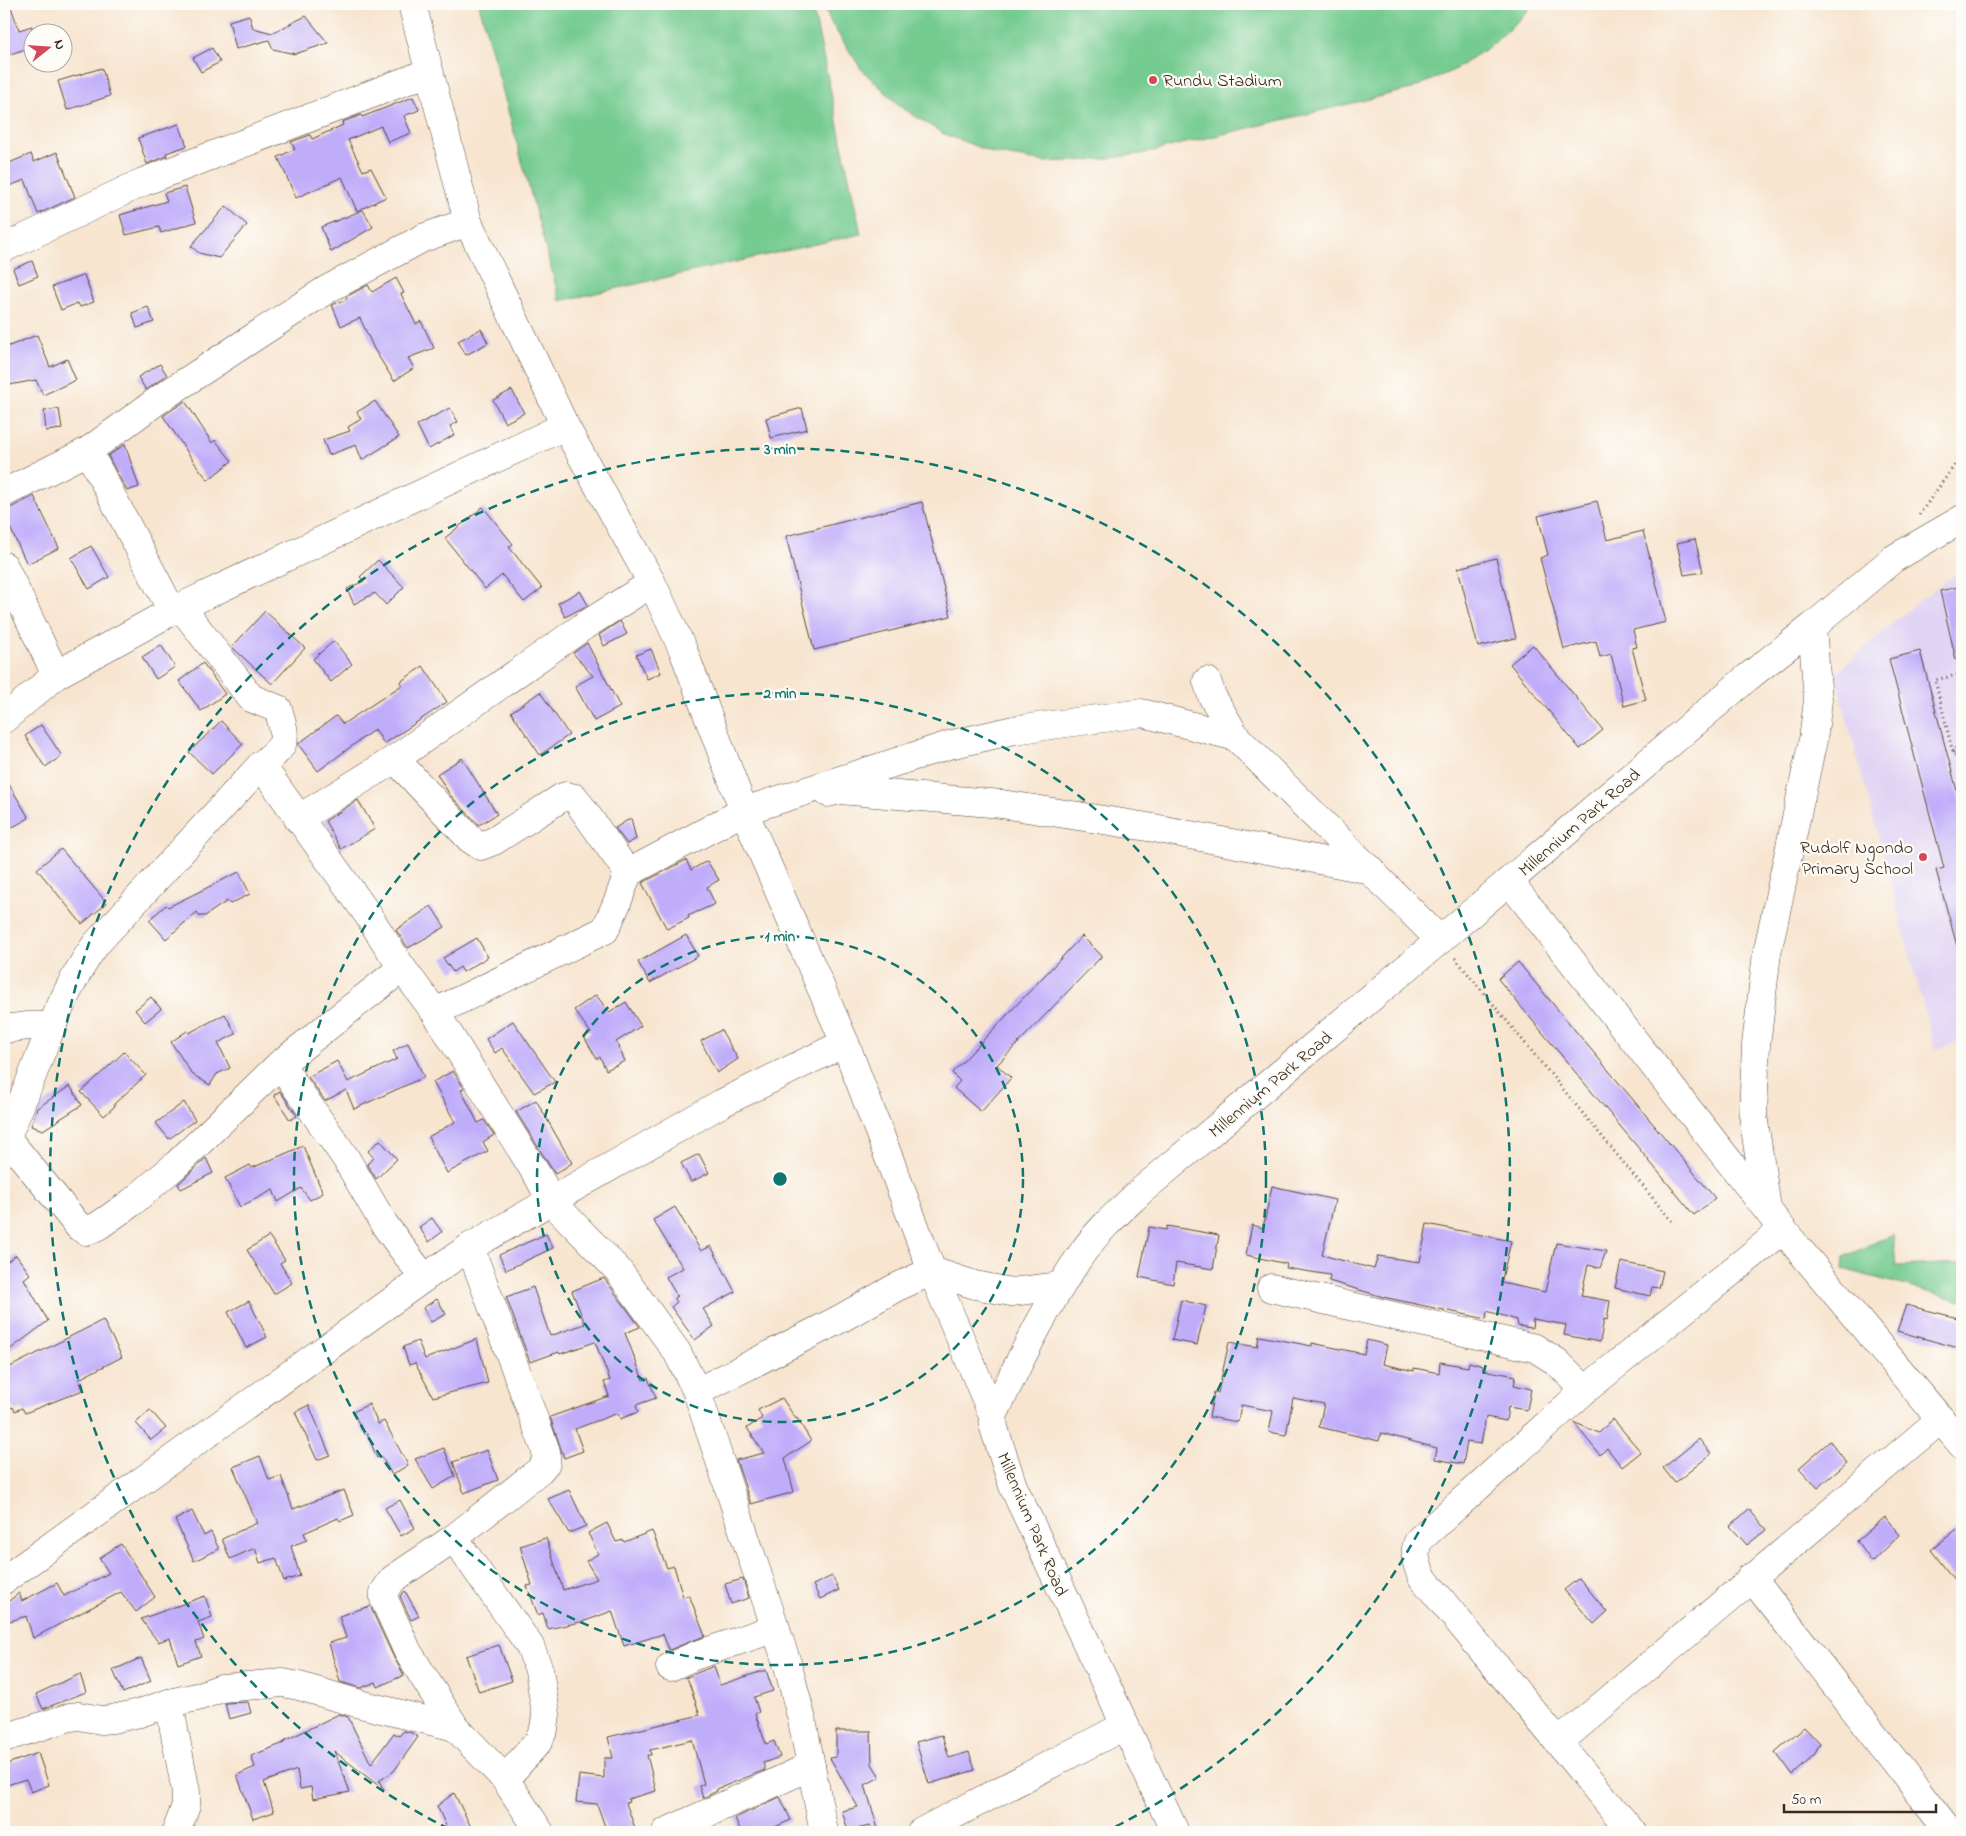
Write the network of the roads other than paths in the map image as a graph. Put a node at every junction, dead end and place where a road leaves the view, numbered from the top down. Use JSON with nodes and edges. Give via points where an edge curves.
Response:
{"nodes":[{"id":1,"x":412,"y":4,"type":"edge"},
{"id":2,"x":429,"y":72,"type":"junction"},
{"id":3,"x":468,"y":222,"type":"junction"},
{"id":4,"x":4,"y":248,"type":"edge"},
{"id":5,"x":565,"y":426,"type":"junction"},
{"id":6,"x":88,"y":451,"type":"junction"},
{"id":7,"x":4,"y":492,"type":"edge"},
{"id":8,"x":1962,"y":519,"type":"edge"},
{"id":9,"x":4,"y":566,"type":"edge"},
{"id":10,"x":652,"y":583,"type":"junction"},
{"id":11,"x":176,"y":609,"type":"junction"},
{"id":12,"x":1812,"y":627,"type":"junction"},
{"id":13,"x":56,"y":675,"type":"junction"},
{"id":14,"x":1207,"y":681,"type":"dead end"},
{"id":15,"x":4,"y":719,"type":"edge"},
{"id":16,"x":1236,"y":737,"type":"junction"},
{"id":17,"x":395,"y":760,"type":"junction"},
{"id":18,"x":261,"y":765,"type":"junction"},
{"id":19,"x":744,"y":812,"type":"junction"},
{"id":20,"x":298,"y":819,"type":"junction"},
{"id":21,"x":1371,"y":870,"type":"junction"},
{"id":22,"x":628,"y":872,"type":"junction"},
{"id":23,"x":1509,"y":881,"type":"junction"},
{"id":24,"x":1440,"y":940,"type":"junction"},
{"id":25,"x":402,"y":968,"type":"junction"},
{"id":26,"x":435,"y":1012,"type":"junction"},
{"id":27,"x":53,"y":1026,"type":"junction"},
{"id":28,"x":4,"y":1029,"type":"edge"},
{"id":29,"x":845,"y":1043,"type":"junction"},
{"id":30,"x":280,"y":1064,"type":"junction"},
{"id":31,"x":5,"y":1139,"type":"edge"},
{"id":32,"x":552,"y":1202,"type":"junction"},
{"id":33,"x":1775,"y":1220,"type":"junction"},
{"id":34,"x":470,"y":1247,"type":"junction"},
{"id":35,"x":932,"y":1271,"type":"junction"},
{"id":36,"x":424,"y":1278,"type":"junction"},
{"id":37,"x":1061,"y":1286,"type":"junction"},
{"id":38,"x":1271,"y":1288,"type":"dead end"},
{"id":39,"x":1585,"y":1390,"type":"junction"},
{"id":40,"x":697,"y":1392,"type":"junction"},
{"id":41,"x":992,"y":1416,"type":"junction"},
{"id":42,"x":1941,"y":1419,"type":"junction"},
{"id":43,"x":1962,"y":1445,"type":"edge"},
{"id":44,"x":454,"y":1538,"type":"junction"},
{"id":45,"x":1752,"y":1577,"type":"junction"},
{"id":46,"x":4,"y":1580,"type":"edge"},
{"id":47,"x":776,"y":1628,"type":"junction"},
{"id":48,"x":670,"y":1667,"type":"dead end"},
{"id":49,"x":168,"y":1703,"type":"junction"},
{"id":50,"x":1124,"y":1726,"type":"junction"},
{"id":51,"x":455,"y":1727,"type":"junction"},
{"id":52,"x":4,"y":1738,"type":"edge"},
{"id":53,"x":1559,"y":1742,"type":"junction"},
{"id":54,"x":811,"y":1766,"type":"junction"},
{"id":55,"x":505,"y":1779,"type":"junction"},
{"id":56,"x":176,"y":1832,"type":"edge"},
{"id":57,"x":540,"y":1832,"type":"edge"},
{"id":58,"x":666,"y":1832,"type":"edge"},
{"id":59,"x":824,"y":1832,"type":"edge"},
{"id":60,"x":921,"y":1832,"type":"edge"},
{"id":61,"x":1175,"y":1832,"type":"edge"},
{"id":62,"x":1632,"y":1832,"type":"edge"},
{"id":63,"x":1950,"y":1832,"type":"edge"}],
"edges":[{"from":1,"to":2,"type":"street"},
{"from":2,"to":3,"type":"street"},
{"from":2,"to":4,"type":"street","via":[[143,182]]},
{"from":3,"to":5,"type":"street"},
{"from":3,"to":6,"type":"street","via":[[423,238],[326,290],[160,398]]},
{"from":5,"to":10,"type":"street"},
{"from":5,"to":11,"type":"street"},
{"from":6,"to":7,"type":"street"},
{"from":6,"to":11,"type":"street"},
{"from":8,"to":12,"type":"street","name":"Millennium Park Road","via":[[1893,559]]},
{"from":9,"to":13,"type":"street"},
{"from":10,"to":17,"type":"street","via":[[584,626]]},
{"from":10,"to":19,"type":"street","via":[[683,650]]},
{"from":11,"to":13,"type":"street"},
{"from":11,"to":18,"type":"street","via":[[251,698],[278,709],[284,736],[282,748]]},
{"from":12,"to":23,"type":"street","name":"Millennium Park Road","via":[[1748,677]]},
{"from":12,"to":33,"type":"street","via":[[1818,700],[1813,740],[1768,953],[1756,1045],[1753,1115]]},
{"from":13,"to":15,"type":"street"},
{"from":14,"to":16,"type":"street"},
{"from":16,"to":19,"type":"street","via":[[1142,713],[1014,730],[949,745]]},
{"from":16,"to":21,"type":"street"},
{"from":17,"to":20,"type":"street"},
{"from":17,"to":22,"type":"street","via":[[470,839],[481,846],[560,798],[575,798]]},
{"from":18,"to":20,"type":"street"},
{"from":18,"to":27,"type":"street","via":[[96,944],[79,968]]},
{"from":19,"to":21,"type":"street","via":[[840,790],[1002,804],[1154,828]]},
{"from":19,"to":22,"type":"street"},
{"from":19,"to":29,"type":"street"},
{"from":20,"to":25,"type":"street","via":[[366,912]]},
{"from":21,"to":24,"type":"street"},
{"from":22,"to":26,"type":"street","via":[[605,930]]},
{"from":23,"to":24,"type":"street","name":"Millennium Park Road"},
{"from":23,"to":33,"type":"street"},
{"from":24,"to":37,"type":"street","name":"Millennium Park Road","via":[[1134,1197],[1089,1244]]},
{"from":25,"to":26,"type":"street"},
{"from":25,"to":30,"type":"street"},
{"from":26,"to":32,"type":"street"},
{"from":27,"to":28,"type":"street"},
{"from":27,"to":31,"type":"street"},
{"from":29,"to":32,"type":"street","via":[[722,1103]]},
{"from":29,"to":35,"type":"street"},
{"from":30,"to":31,"type":"street","via":[[177,1164],[131,1203],[98,1226],[86,1230],[79,1227]]},
{"from":30,"to":36,"type":"street","via":[[384,1224]]},
{"from":32,"to":34,"type":"street"},
{"from":32,"to":40,"type":"street","via":[[618,1270],[677,1352]]},
{"from":33,"to":39,"type":"street"},
{"from":33,"to":42,"type":"street"},
{"from":34,"to":36,"type":"street"},
{"from":34,"to":44,"type":"street","via":[[547,1457],[540,1470]]},
{"from":35,"to":37,"type":"street","via":[[1011,1292]]},
{"from":35,"to":40,"type":"street"},
{"from":35,"to":41,"type":"street"},
{"from":36,"to":46,"type":"street"},
{"from":37,"to":41,"type":"street","name":"Millennium Park Road"},
{"from":38,"to":39,"type":"street","via":[[1535,1348],[1557,1362]]},
{"from":39,"to":53,"type":"street","via":[[1418,1540],[1416,1546],[1417,1566],[1422,1577]]},
{"from":40,"to":47,"type":"street"},
{"from":41,"to":50,"type":"street","name":"Millennium Park Road","via":[[1013,1486]]},
{"from":42,"to":43,"type":"street"},
{"from":42,"to":45,"type":"street"},
{"from":44,"to":51,"type":"street","via":[[393,1579],[384,1592],[384,1600],[408,1652]]},
{"from":44,"to":55,"type":"street","via":[[530,1646],[539,1670],[546,1714],[544,1729],[538,1742]]},
{"from":45,"to":53,"type":"street"},
{"from":45,"to":63,"type":"street"},
{"from":47,"to":48,"type":"street"},
{"from":47,"to":54,"type":"street","via":[[802,1720]]},
{"from":49,"to":51,"type":"street","via":[[222,1688],[283,1683]]},
{"from":49,"to":52,"type":"street","via":[[112,1719],[79,1716],[59,1719]]},
{"from":49,"to":56,"type":"street","via":[[186,1792],[186,1805]]},
{"from":50,"to":60,"type":"street"},
{"from":50,"to":61,"type":"street","name":"Millennium Park Road"},
{"from":51,"to":55,"type":"street"},
{"from":53,"to":62,"type":"street"},
{"from":54,"to":58,"type":"street"},
{"from":54,"to":59,"type":"street"},
{"from":55,"to":57,"type":"street"}]}
